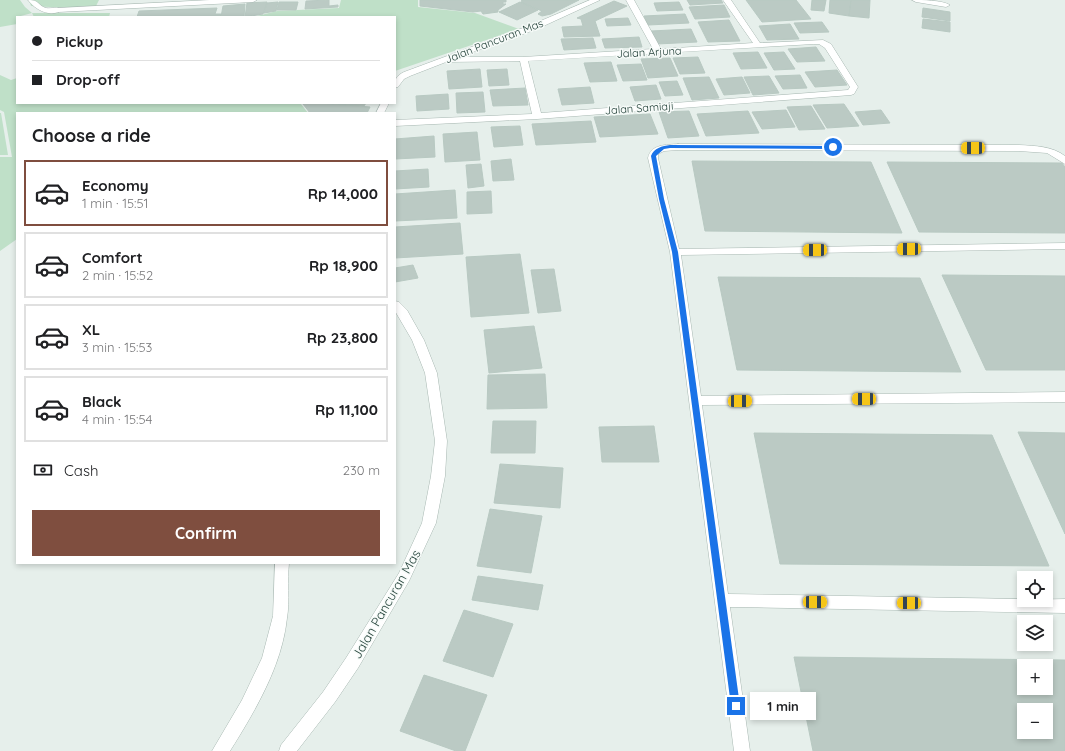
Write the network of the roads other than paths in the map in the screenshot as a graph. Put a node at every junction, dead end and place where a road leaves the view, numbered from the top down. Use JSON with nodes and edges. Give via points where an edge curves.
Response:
{"nodes":[{"id":1,"x":32,"y":0,"type":"edge"},
{"id":2,"x":253,"y":0,"type":"edge"},
{"id":3,"x":596,"y":0,"type":"edge"},
{"id":4,"x":630,"y":0,"type":"edge"},
{"id":5,"x":727,"y":0,"type":"edge"},
{"id":6,"x":916,"y":0,"type":"edge"},
{"id":7,"x":946,"y":4,"type":"dead end"},
{"id":8,"x":758,"y":45,"type":"junction"},
{"id":9,"x":658,"y":51,"type":"junction"},
{"id":10,"x":523,"y":59,"type":"junction"},
{"id":11,"x":447,"y":60,"type":"junction"},
{"id":12,"x":840,"y":66,"type":"joint"},
{"id":13,"x":396,"y":84,"type":"edge"},
{"id":14,"x":537,"y":116,"type":"junction"},
{"id":15,"x":396,"y":124,"type":"edge"},
{"id":16,"x":1065,"y":161,"type":"edge"},
{"id":17,"x":1065,"y":246,"type":"edge"},
{"id":18,"x":675,"y":252,"type":"junction"},
{"id":19,"x":396,"y":306,"type":"edge"},
{"id":20,"x":1065,"y":397,"type":"edge"},
{"id":21,"x":694,"y":402,"type":"junction"},
{"id":22,"x":282,"y":564,"type":"edge"},
{"id":23,"x":721,"y":600,"type":"junction"},
{"id":24,"x":1065,"y":606,"type":"edge"},
{"id":25,"x":220,"y":751,"type":"edge"},
{"id":26,"x":287,"y":751,"type":"edge"},
{"id":27,"x":742,"y":751,"type":"edge"}],
"edges":[{"from":1,"to":2,"type":"street","via":[[40,8],[58,10]]},
{"from":3,"to":11,"type":"street","name":"Jalan Pancuran Mas"},
{"from":4,"to":9,"type":"street"},
{"from":5,"to":8,"type":"street"},
{"from":6,"to":7,"type":"street"},
{"from":8,"to":9,"type":"street","name":"Jalan Arjuna"},
{"from":8,"to":12,"type":"street","name":"Jalan Arjuna","via":[[820,42],[828,46]]},
{"from":9,"to":10,"type":"street","name":"Jalan Arjuna"},
{"from":10,"to":11,"type":"street","name":"Jalan Arjuna"},
{"from":10,"to":14,"type":"street"},
{"from":11,"to":13,"type":"street","name":"Jalan Pancuran Mas","via":[[401,77]]},
{"from":12,"to":14,"type":"street","name":"Jalan Samiaji","via":[[853,86],[851,92]]},
{"from":14,"to":15,"type":"street","name":"Jalan Samiaji"},
{"from":16,"to":18,"type":"street","via":[[1061,156],[1047,150],[1020,148],[662,148],[654,153],[653,158]]},
{"from":17,"to":18,"type":"street"},
{"from":18,"to":21,"type":"street"},
{"from":19,"to":26,"type":"street","name":"Jalan Pancuran Mas","via":[[418,340],[432,373],[441,441],[438,476],[429,523],[404,578],[352,664]]},
{"from":20,"to":21,"type":"street"},
{"from":21,"to":23,"type":"street"},
{"from":22,"to":25,"type":"street","via":[[279,577],[280,623],[267,669]]},
{"from":23,"to":24,"type":"street"},
{"from":23,"to":27,"type":"street"}]}
